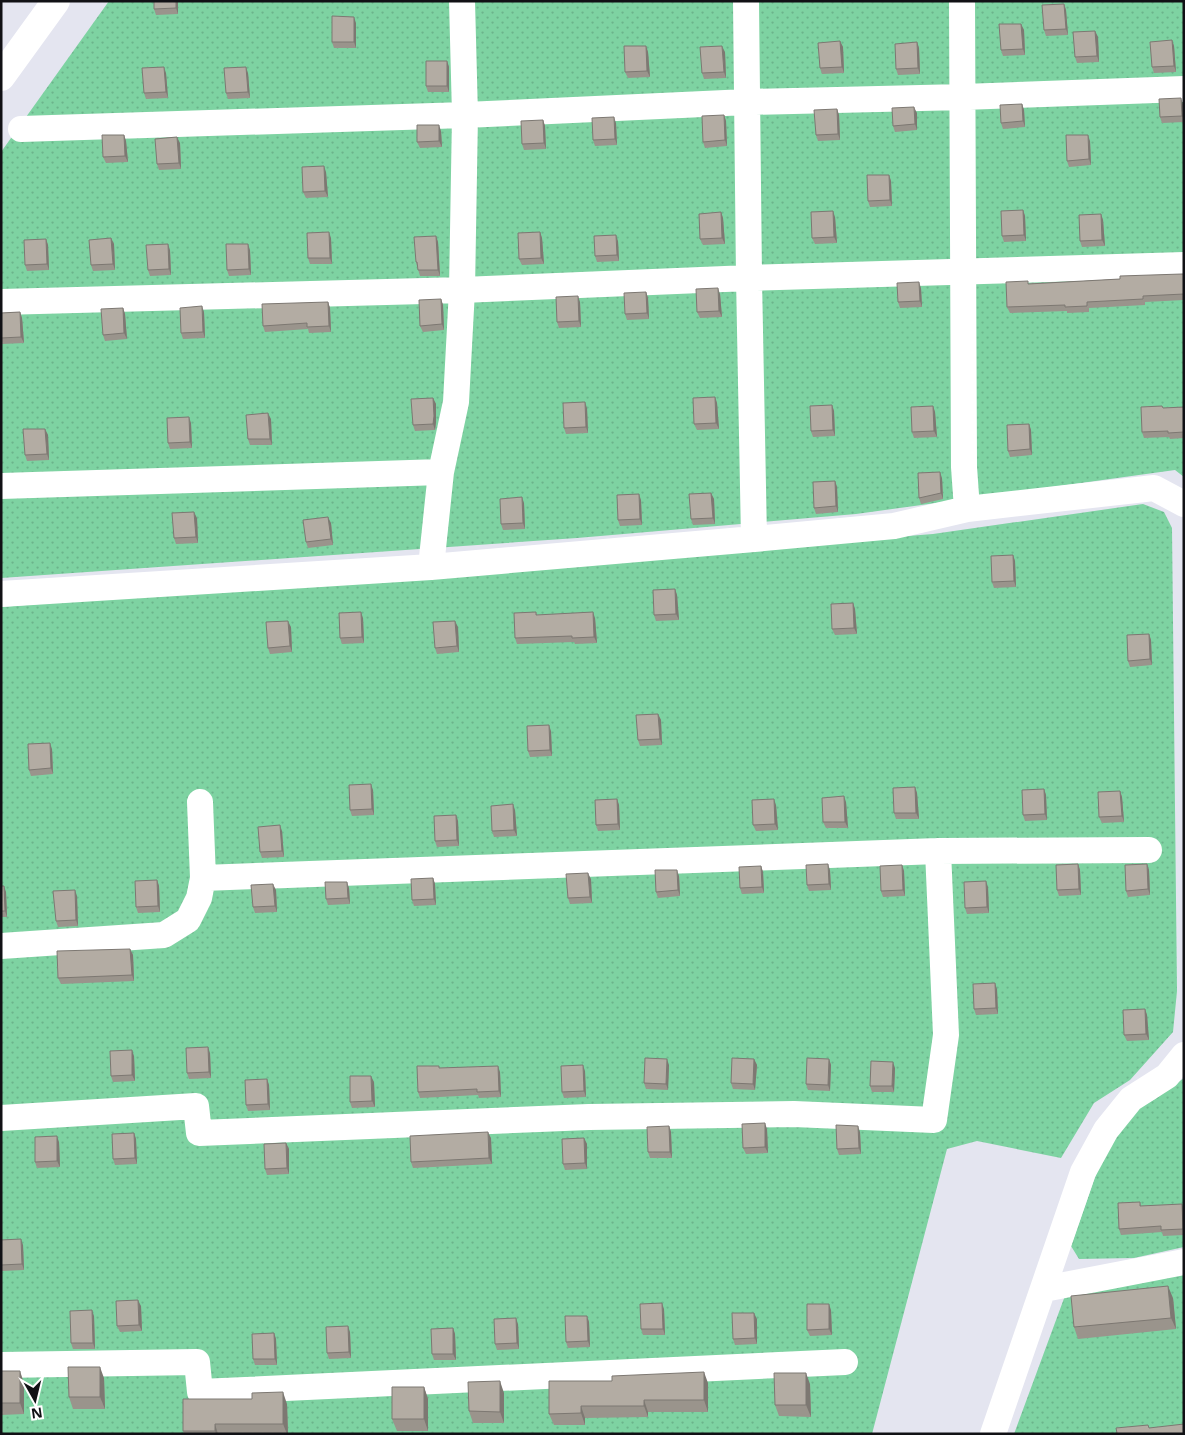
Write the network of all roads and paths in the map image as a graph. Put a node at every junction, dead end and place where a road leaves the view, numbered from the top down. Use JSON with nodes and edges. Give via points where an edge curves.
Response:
{"nodes":[{"id":1,"x":56,"y":1,"type":"edge"},
{"id":2,"x":462,"y":1,"type":"edge"},
{"id":3,"x":746,"y":1,"type":"edge"},
{"id":4,"x":962,"y":1,"type":"edge"},
{"id":5,"x":1,"y":77,"type":"edge"},
{"id":6,"x":1184,"y":89,"type":"edge"},
{"id":7,"x":963,"y":97,"type":"junction"},
{"id":8,"x":747,"y":102,"type":"junction"},
{"id":9,"x":465,"y":115,"type":"junction"},
{"id":10,"x":21,"y":128,"type":"dead end"},
{"id":11,"x":1184,"y":265,"type":"edge"},
{"id":12,"x":964,"y":272,"type":"junction"},
{"id":13,"x":748,"y":278,"type":"junction"},
{"id":14,"x":462,"y":290,"type":"junction"},
{"id":15,"x":1,"y":302,"type":"edge"},
{"id":16,"x":441,"y":472,"type":"junction"},
{"id":17,"x":1,"y":486,"type":"edge"},
{"id":18,"x":1184,"y":504,"type":"edge"},
{"id":19,"x":967,"y":509,"type":"junction"},
{"id":20,"x":754,"y":539,"type":"junction"},
{"id":21,"x":431,"y":567,"type":"junction"},
{"id":22,"x":1,"y":594,"type":"edge"},
{"id":23,"x":200,"y":802,"type":"dead end"},
{"id":24,"x":1149,"y":850,"type":"dead end"},
{"id":25,"x":938,"y":851,"type":"junction"},
{"id":26,"x":203,"y":878,"type":"junction"},
{"id":27,"x":1,"y":946,"type":"edge"},
{"id":28,"x":1184,"y":1055,"type":"edge"},
{"id":29,"x":1,"y":1118,"type":"edge"},
{"id":30,"x":1184,"y":1262,"type":"edge"},
{"id":31,"x":1044,"y":1289,"type":"junction"},
{"id":32,"x":845,"y":1362,"type":"dead end"},
{"id":33,"x":1,"y":1365,"type":"edge"},
{"id":34,"x":993,"y":1434,"type":"edge"}],
"edges":[{"from":1,"to":5,"type":"highway"},
{"from":2,"to":9,"type":"street"},
{"from":3,"to":8,"type":"street"},
{"from":4,"to":7,"type":"street"},
{"from":6,"to":7,"type":"street"},
{"from":7,"to":8,"type":"street"},
{"from":7,"to":12,"type":"street"},
{"from":8,"to":9,"type":"street"},
{"from":8,"to":13,"type":"street"},
{"from":9,"to":10,"type":"street"},
{"from":9,"to":14,"type":"street"},
{"from":11,"to":12,"type":"street"},
{"from":12,"to":13,"type":"street"},
{"from":12,"to":19,"type":"street"},
{"from":13,"to":14,"type":"street"},
{"from":13,"to":20,"type":"street"},
{"from":14,"to":15,"type":"street"},
{"from":14,"to":16,"type":"street","via":[[456,402]]},
{"from":16,"to":17,"type":"street"},
{"from":16,"to":21,"type":"street"},
{"from":18,"to":19,"type":"street","via":[[1154,488]]},
{"from":19,"to":20,"type":"street","via":[[894,526]]},
{"from":20,"to":21,"type":"street"},
{"from":21,"to":22,"type":"street"},
{"from":23,"to":26,"type":"street"},
{"from":24,"to":25,"type":"street"},
{"from":25,"to":26,"type":"street"},
{"from":25,"to":29,"type":"street","via":[[946,1034],[934,1120],[794,1114],[589,1117],[199,1133],[196,1106]]},
{"from":26,"to":27,"type":"street","via":[[199,898],[188,920],[164,935]]},
{"from":28,"to":31,"type":"street","via":[[1167,1076],[1131,1099],[1106,1130],[1083,1172]]},
{"from":30,"to":31,"type":"street"},
{"from":31,"to":34,"type":"street"},
{"from":32,"to":33,"type":"street","via":[[200,1392],[198,1362]]}]}
